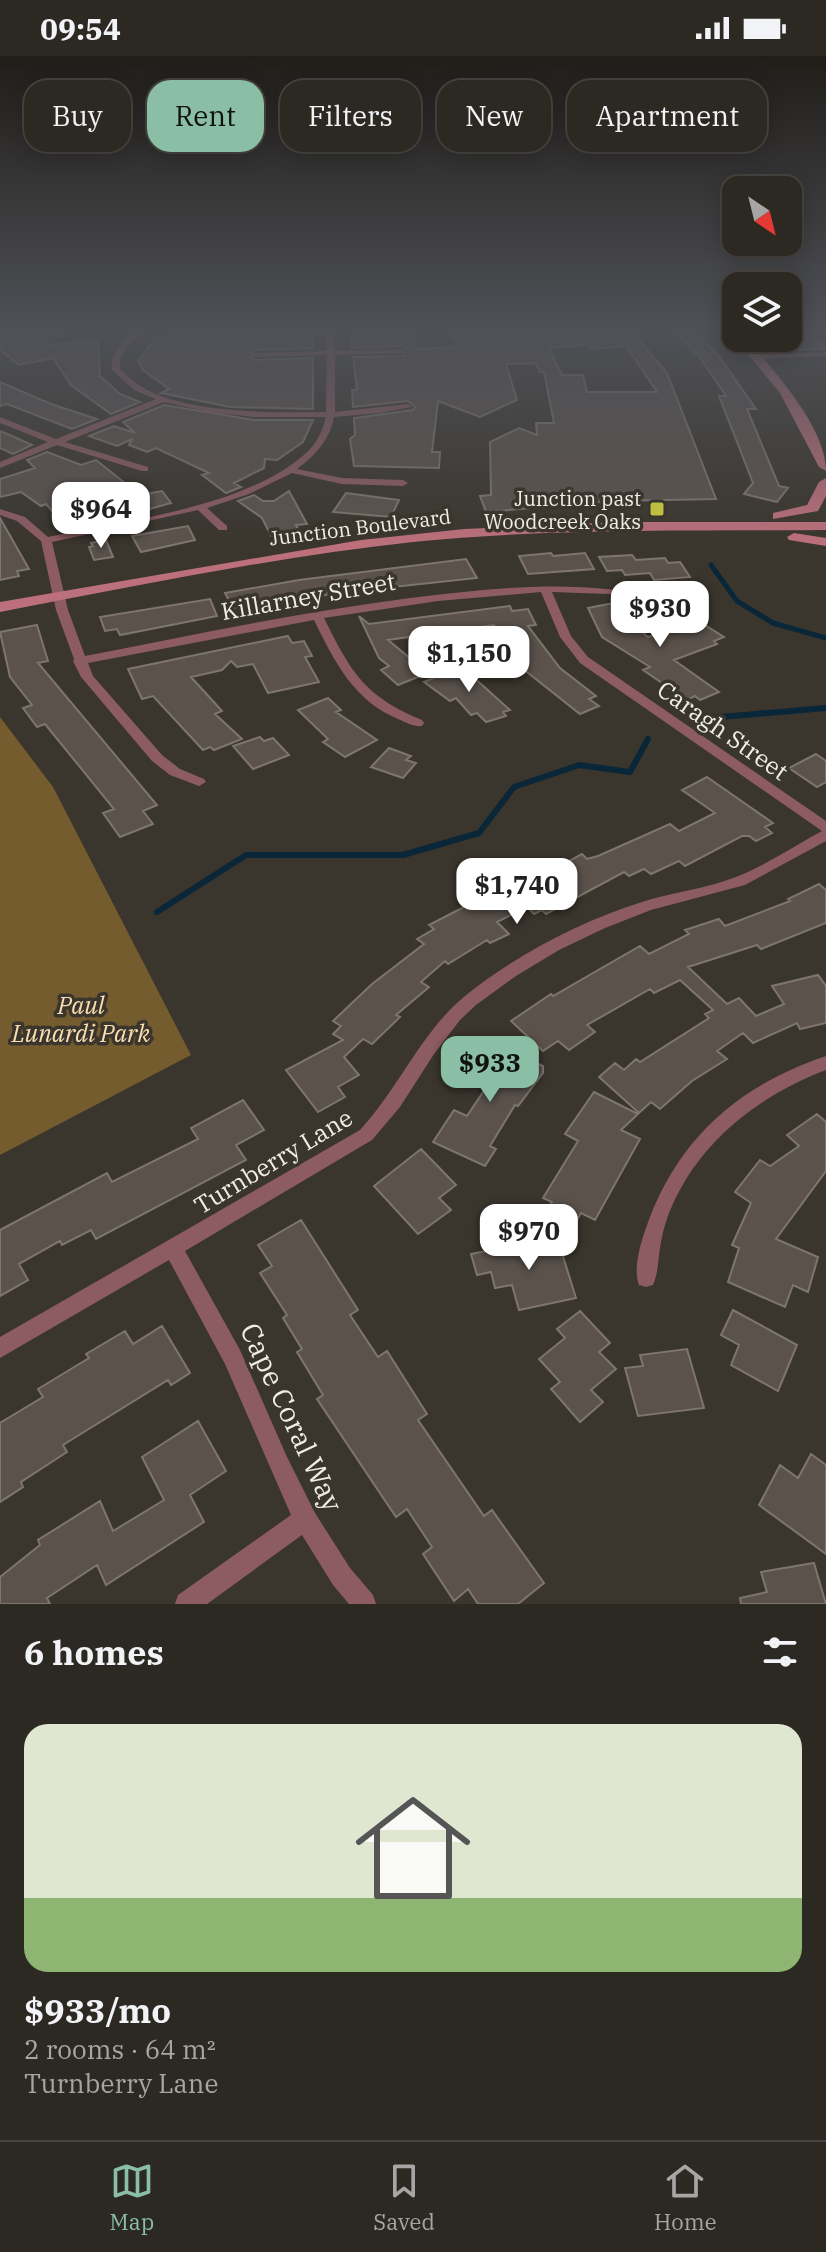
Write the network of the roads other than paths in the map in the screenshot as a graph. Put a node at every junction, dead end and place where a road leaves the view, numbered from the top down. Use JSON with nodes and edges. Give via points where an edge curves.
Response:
{"nodes":[{"id":1,"x":164,"y":399,"type":"edge"},
{"id":2,"x":165,"y":399,"type":"edge"},
{"id":3,"x":330,"y":399,"type":"edge"},
{"id":4,"x":789,"y":399,"type":"edge"},
{"id":5,"x":408,"y":407,"type":"dead end"},
{"id":6,"x":330,"y":414,"type":"junction"},
{"id":7,"x":0,"y":420,"type":"edge"},
{"id":8,"x":58,"y":443,"type":"junction"},
{"id":9,"x":0,"y":465,"type":"edge"},
{"id":10,"x":826,"y":467,"type":"edge"},
{"id":11,"x":145,"y":469,"type":"dead end"},
{"id":12,"x":291,"y":470,"type":"junction"},
{"id":13,"x":826,"y":482,"type":"edge"},
{"id":14,"x":403,"y":483,"type":"dead end"},
{"id":15,"x":201,"y":507,"type":"junction"},
{"id":16,"x":0,"y":512,"type":"edge"},
{"id":17,"x":719,"y":526,"type":"junction"},
{"id":18,"x":826,"y":526,"type":"edge"},
{"id":19,"x":223,"y":528,"type":"dead end"},
{"id":20,"x":46,"y":540,"type":"junction"},
{"id":21,"x":826,"y":542,"type":"edge"},
{"id":22,"x":545,"y":589,"type":"junction"},
{"id":23,"x":59,"y":596,"type":"junction"},
{"id":24,"x":667,"y":602,"type":"dead end"},
{"id":25,"x":0,"y":607,"type":"edge"},
{"id":26,"x":317,"y":615,"type":"junction"},
{"id":27,"x":79,"y":661,"type":"junction"},
{"id":28,"x":418,"y":723,"type":"dead end"},
{"id":29,"x":199,"y":782,"type":"dead end"},
{"id":30,"x":826,"y":828,"type":"edge"},
{"id":31,"x":826,"y":835,"type":"edge"},
{"id":32,"x":826,"y":1063,"type":"edge"},
{"id":33,"x":173,"y":1249,"type":"junction"},
{"id":34,"x":646,"y":1278,"type":"dead end"},
{"id":35,"x":0,"y":1348,"type":"edge"},
{"id":36,"x":304,"y":1520,"type":"junction"},
{"id":37,"x":187,"y":1604,"type":"edge"},
{"id":38,"x":364,"y":1604,"type":"edge"}],
"edges":[{"from":1,"to":8,"type":"street"},
{"from":2,"to":6,"type":"street","via":[[230,412]]},
{"from":3,"to":6,"type":"street"},
{"from":4,"to":10,"type":"main road"},
{"from":5,"to":6,"type":"street"},
{"from":6,"to":12,"type":"street","via":[[324,437]]},
{"from":7,"to":8,"type":"street"},
{"from":8,"to":9,"type":"street"},
{"from":8,"to":11,"type":"street"},
{"from":12,"to":14,"type":"street","via":[[342,481]]},
{"from":12,"to":15,"type":"street"},
{"from":13,"to":17,"type":"main road","via":[[813,508]]},
{"from":15,"to":19,"type":"street"},
{"from":15,"to":20,"type":"street"},
{"from":16,"to":20,"type":"street","via":[[21,519]]},
{"from":17,"to":18,"type":"main road","name":"Junction Boulevard"},
{"from":17,"to":21,"type":"main road"},
{"from":17,"to":23,"type":"main road","name":"Junction Boulevard","via":[[586,527],[414,538]]},
{"from":20,"to":23,"type":"street"},
{"from":22,"to":24,"type":"street","name":"Killarney Street","via":[[605,588]]},
{"from":22,"to":26,"type":"street","name":"Killarney Street"},
{"from":22,"to":30,"type":"street","name":"Caragh Street","via":[[566,637],[584,660]]},
{"from":23,"to":25,"type":"main road","name":"Junction Boulevard"},
{"from":23,"to":27,"type":"street"},
{"from":26,"to":27,"type":"street","name":"Killarney Street"},
{"from":26,"to":28,"type":"street","via":[[355,686],[389,712]]},
{"from":27,"to":29,"type":"street","via":[[91,683],[157,758]]},
{"from":31,"to":33,"type":"street","name":"Turnberry Lane","via":[[740,881],[608,921],[490,986],[449,1020],[388,1115],[366,1135]]},
{"from":32,"to":34,"type":"street","via":[[752,1099],[702,1142],[683,1166],[653,1227]]},
{"from":33,"to":35,"type":"street","name":"Turnberry Lane"},
{"from":33,"to":36,"type":"street","name":"Cape Coral Way","via":[[223,1338]]},
{"from":36,"to":37,"type":"street"},
{"from":36,"to":38,"type":"street","name":"Cape Coral Way"}]}
